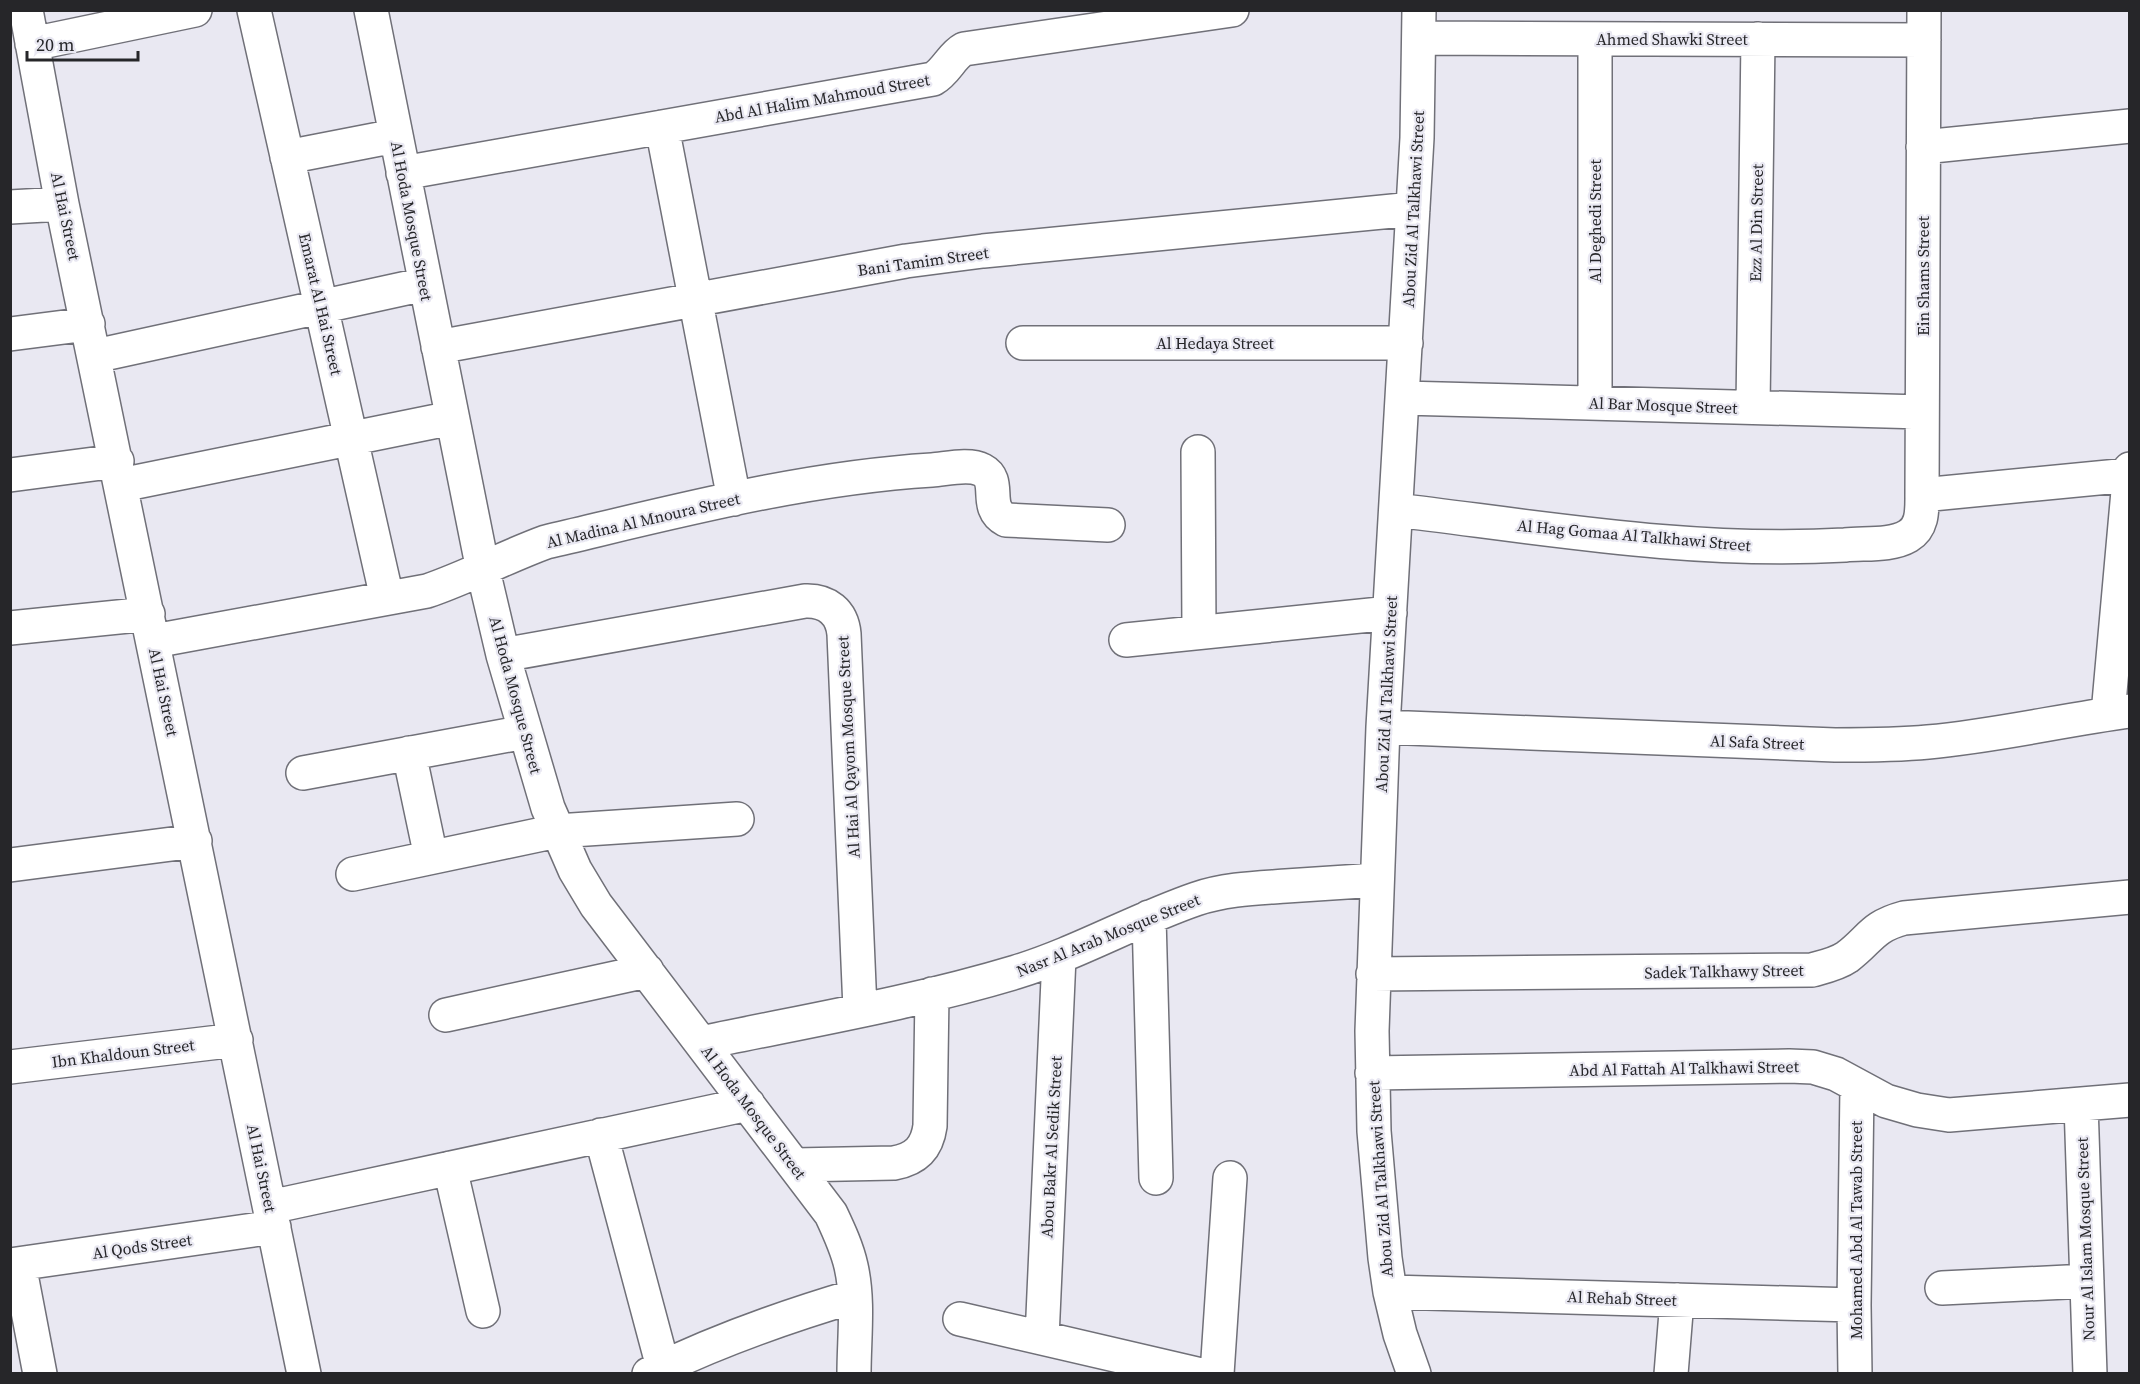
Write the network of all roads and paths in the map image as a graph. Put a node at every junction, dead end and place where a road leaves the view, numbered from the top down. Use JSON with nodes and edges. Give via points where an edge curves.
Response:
{"nodes":[{"id":1,"x":26,"y":10,"type":"edge"},
{"id":2,"x":195,"y":10,"type":"edge"},
{"id":3,"x":254,"y":10,"type":"edge"},
{"id":4,"x":371,"y":10,"type":"edge"},
{"id":5,"x":1232,"y":10,"type":"edge"},
{"id":6,"x":1419,"y":24,"type":"edge"},
{"id":7,"x":1924,"y":25,"type":"edge"},
{"id":8,"x":1595,"y":39,"type":"junction"},
{"id":9,"x":1758,"y":39,"type":"junction"},
{"id":10,"x":32,"y":44,"type":"junction"},
{"id":11,"x":2130,"y":126,"type":"edge"},
{"id":12,"x":662,"y":127,"type":"junction"},
{"id":13,"x":395,"y":136,"type":"junction"},
{"id":14,"x":1923,"y":147,"type":"junction"},
{"id":15,"x":287,"y":157,"type":"junction"},
{"id":16,"x":403,"y":173,"type":"junction"},
{"id":17,"x":62,"y":204,"type":"junction"},
{"id":18,"x":10,"y":207,"type":"edge"},
{"id":19,"x":1413,"y":209,"type":"junction"},
{"id":20,"x":425,"y":284,"type":"junction"},
{"id":21,"x":695,"y":298,"type":"junction"},
{"id":22,"x":321,"y":306,"type":"junction"},
{"id":23,"x":88,"y":324,"type":"junction"},
{"id":24,"x":10,"y":334,"type":"edge"},
{"id":25,"x":1023,"y":343,"type":"dead end"},
{"id":26,"x":1406,"y":343,"type":"junction"},
{"id":27,"x":438,"y":347,"type":"junction"},
{"id":28,"x":95,"y":356,"type":"junction"},
{"id":29,"x":1403,"y":398,"type":"junction"},
{"id":30,"x":1595,"y":403,"type":"junction"},
{"id":31,"x":1753,"y":407,"type":"junction"},
{"id":32,"x":1922,"y":412,"type":"junction"},
{"id":33,"x":452,"y":418,"type":"junction"},
{"id":34,"x":351,"y":438,"type":"junction"},
{"id":35,"x":1198,"y":452,"type":"dead end"},
{"id":36,"x":2130,"y":468,"type":"edge"},
{"id":37,"x":119,"y":473,"type":"junction"},
{"id":38,"x":10,"y":475,"type":"edge"},
{"id":39,"x":2129,"y":475,"type":"edge"},
{"id":40,"x":1922,"y":495,"type":"junction"},
{"id":41,"x":734,"y":499,"type":"junction"},
{"id":42,"x":1396,"y":510,"type":"junction"},
{"id":43,"x":1108,"y":525,"type":"dead end"},
{"id":44,"x":1908,"y":536,"type":"joint"},
{"id":45,"x":483,"y":570,"type":"junction"},
{"id":46,"x":387,"y":598,"type":"junction"},
{"id":47,"x":1390,"y":613,"type":"junction"},
{"id":48,"x":10,"y":628,"type":"edge"},
{"id":49,"x":151,"y":628,"type":"junction"},
{"id":50,"x":1199,"y":632,"type":"junction"},
{"id":51,"x":1126,"y":640,"type":"dead end"},
{"id":52,"x":503,"y":655,"type":"junction"},
{"id":53,"x":2119,"y":712,"type":"edge"},
{"id":54,"x":1383,"y":727,"type":"junction"},
{"id":55,"x":525,"y":732,"type":"junction"},
{"id":56,"x":409,"y":753,"type":"junction"},
{"id":57,"x":303,"y":773,"type":"dead end"},
{"id":58,"x":737,"y":819,"type":"dead end"},
{"id":59,"x":557,"y":831,"type":"junction"},
{"id":60,"x":195,"y":841,"type":"junction"},
{"id":61,"x":431,"y":857,"type":"junction"},
{"id":62,"x":10,"y":865,"type":"edge"},
{"id":63,"x":352,"y":874,"type":"dead end"},
{"id":64,"x":1377,"y":880,"type":"junction"},
{"id":65,"x":2130,"y":897,"type":"edge"},
{"id":66,"x":1149,"y":917,"type":"junction"},
{"id":67,"x":1059,"y":957,"type":"junction"},
{"id":68,"x":647,"y":971,"type":"junction"},
{"id":69,"x":1373,"y":974,"type":"junction"},
{"id":70,"x":932,"y":994,"type":"junction"},
{"id":71,"x":860,"y":1009,"type":"junction"},
{"id":72,"x":446,"y":1015,"type":"dead end"},
{"id":73,"x":236,"y":1040,"type":"junction"},
{"id":74,"x":701,"y":1043,"type":"junction"},
{"id":75,"x":10,"y":1066,"type":"edge"},
{"id":76,"x":1372,"y":1073,"type":"junction"},
{"id":77,"x":1857,"y":1087,"type":"junction"},
{"id":78,"x":2130,"y":1100,"type":"edge"},
{"id":79,"x":748,"y":1104,"type":"junction"},
{"id":80,"x":2081,"y":1104,"type":"junction"},
{"id":81,"x":601,"y":1135,"type":"junction"},
{"id":82,"x":795,"y":1165,"type":"junction"},
{"id":83,"x":450,"y":1168,"type":"junction"},
{"id":84,"x":1156,"y":1178,"type":"dead end"},
{"id":85,"x":1230,"y":1178,"type":"dead end"},
{"id":86,"x":272,"y":1217,"type":"junction"},
{"id":87,"x":15,"y":1265,"type":"edge"},
{"id":88,"x":2087,"y":1281,"type":"junction"},
{"id":89,"x":1942,"y":1288,"type":"dead end"},
{"id":90,"x":1390,"y":1292,"type":"junction"},
{"id":91,"x":855,"y":1296,"type":"junction"},
{"id":92,"x":1677,"y":1300,"type":"junction"},
{"id":93,"x":1854,"y":1305,"type":"junction"},
{"id":94,"x":483,"y":1311,"type":"dead end"},
{"id":95,"x":960,"y":1319,"type":"dead end"},
{"id":96,"x":1042,"y":1338,"type":"junction"},
{"id":97,"x":1126,"y":1365,"type":"edge"},
{"id":98,"x":672,"y":1368,"type":"edge"},
{"id":99,"x":40,"y":1374,"type":"edge"},
{"id":100,"x":304,"y":1374,"type":"edge"},
{"id":101,"x":854,"y":1374,"type":"edge"},
{"id":102,"x":1197,"y":1374,"type":"edge"},
{"id":103,"x":1217,"y":1374,"type":"edge"},
{"id":104,"x":1414,"y":1374,"type":"edge"},
{"id":105,"x":1671,"y":1374,"type":"edge"},
{"id":106,"x":1855,"y":1374,"type":"edge"},
{"id":107,"x":2090,"y":1374,"type":"edge"}],
"edges":[{"from":1,"to":10,"type":"street","name":"Al Hai Street"},
{"from":2,"to":10,"type":"street"},
{"from":3,"to":15,"type":"street","name":"Emarat Al Hai Street"},
{"from":4,"to":13,"type":"street","name":"Al Hoda Mosque Street"},
{"from":5,"to":12,"type":"street","name":"Abd Al Halim Mahmoud Street","via":[[971,47],[959,51],[942,74],[933,79]]},
{"from":6,"to":8,"type":"street","name":"Ahmed Shawki Street"},
{"from":6,"to":19,"type":"street","name":"Abou Zid Al Talkhawi Street"},
{"from":7,"to":9,"type":"street","name":"Ahmed Shawki Street"},
{"from":7,"to":14,"type":"street","name":"Ein Shams Street"},
{"from":8,"to":9,"type":"street","name":"Ahmed Shawki Street"},
{"from":8,"to":30,"type":"street","name":"Al Deghedi Street"},
{"from":9,"to":31,"type":"street","name":"Ezz Al Din Street"},
{"from":10,"to":17,"type":"street","name":"Al Hai Street"},
{"from":11,"to":14,"type":"street"},
{"from":12,"to":16,"type":"street","name":"Abd Al Halim Mahmoud Street"},
{"from":12,"to":21,"type":"street"},
{"from":13,"to":15,"type":"street"},
{"from":13,"to":16,"type":"street","name":"Al Hoda Mosque Street"},
{"from":14,"to":32,"type":"street","name":"Ein Shams Street"},
{"from":15,"to":22,"type":"street","name":"Emarat Al Hai Street"},
{"from":16,"to":20,"type":"street","name":"Al Hoda Mosque Street"},
{"from":17,"to":18,"type":"street"},
{"from":17,"to":23,"type":"street","name":"Al Hai Street"},
{"from":19,"to":21,"type":"street","name":"Bani Tamim Street","via":[[983,251]]},
{"from":19,"to":26,"type":"street","name":"Abou Zid Al Talkhawi Street"},
{"from":20,"to":22,"type":"street"},
{"from":20,"to":27,"type":"street","name":"Al Hoda Mosque Street"},
{"from":21,"to":27,"type":"street","name":"Bani Tamim Street"},
{"from":21,"to":41,"type":"street"},
{"from":22,"to":28,"type":"street"},
{"from":22,"to":34,"type":"street","name":"Emarat Al Hai Street"},
{"from":23,"to":24,"type":"street"},
{"from":23,"to":28,"type":"street","name":"Al Hai Street"},
{"from":25,"to":26,"type":"street","name":"Al Hedaya Street"},
{"from":26,"to":29,"type":"street","name":"Abou Zid Al Talkhawi Street"},
{"from":27,"to":33,"type":"street","name":"Al Hoda Mosque Street"},
{"from":28,"to":37,"type":"street","name":"Al Hai Street"},
{"from":29,"to":30,"type":"street","name":"Al Bar Mosque Street"},
{"from":29,"to":42,"type":"street","name":"Abou Zid Al Talkhawi Street"},
{"from":30,"to":31,"type":"street","name":"Al Bar Mosque Street"},
{"from":31,"to":32,"type":"street","name":"Al Bar Mosque Street"},
{"from":32,"to":40,"type":"street","name":"Ein Shams Street"},
{"from":33,"to":34,"type":"street"},
{"from":33,"to":45,"type":"street","name":"Al Hoda Mosque Street"},
{"from":34,"to":37,"type":"street"},
{"from":34,"to":46,"type":"street","name":"Emarat Al Hai Street"},
{"from":35,"to":50,"type":"street"},
{"from":36,"to":39,"type":"street"},
{"from":37,"to":38,"type":"street"},
{"from":37,"to":49,"type":"street","name":"Al Hai Street"},
{"from":39,"to":40,"type":"street"},
{"from":39,"to":53,"type":"street"},
{"from":40,"to":44,"type":"street","name":"Ein Shams Street","via":[[1918,527]]},
{"from":41,"to":43,"type":"street","name":"Al Madina Al Mnoura Street","via":[[843,478],[971,468],[982,470],[990,478],[995,510],[1006,520]]},
{"from":41,"to":45,"type":"street","name":"Al Madina Al Mnoura Street","via":[[546,542]]},
{"from":42,"to":44,"type":"street","name":"Al Hag Gomaa Al Talkhawi Street","via":[[1713,544],[1810,547],[1889,542]]},
{"from":42,"to":47,"type":"street","name":"Abou Zid Al Talkhawi Street"},
{"from":45,"to":46,"type":"street","name":"Al Madina Al Mnoura Street","via":[[427,591]]},
{"from":45,"to":52,"type":"street","name":"Al Hoda Mosque Street"},
{"from":46,"to":49,"type":"street","name":"Al Madina Al Mnoura Street"},
{"from":47,"to":50,"type":"street"},
{"from":47,"to":54,"type":"street","name":"Abou Zid Al Talkhawi Street"},
{"from":48,"to":49,"type":"street","name":"Al Madina Al Mnoura Street"},
{"from":49,"to":60,"type":"street","name":"Al Hai Street"},
{"from":50,"to":51,"type":"street"},
{"from":52,"to":55,"type":"street","name":"Al Hoda Mosque Street"},
{"from":52,"to":71,"type":"street","name":"Al Hai Al Qayom Mosque Street","via":[[805,601],[832,608],[843,624],[844,634]]},
{"from":53,"to":54,"type":"street","name":"Al Safa Street","via":[[1963,738],[1882,745]]},
{"from":54,"to":64,"type":"street","name":"Abou Zid Al Talkhawi Street"},
{"from":55,"to":56,"type":"street"},
{"from":55,"to":59,"type":"street","name":"Al Hoda Mosque Street"},
{"from":56,"to":57,"type":"street"},
{"from":56,"to":61,"type":"street"},
{"from":58,"to":59,"type":"street"},
{"from":59,"to":61,"type":"street"},
{"from":59,"to":68,"type":"street","name":"Al Hoda Mosque Street","via":[[596,905]]},
{"from":60,"to":62,"type":"street"},
{"from":60,"to":73,"type":"street","name":"Al Hai Street"},
{"from":61,"to":63,"type":"street"},
{"from":64,"to":66,"type":"street","name":"Nasr Al Arab Mosque Street","via":[[1233,890],[1198,898]]},
{"from":64,"to":69,"type":"street","name":"Abou Zid Al Talkhawi Street"},
{"from":65,"to":69,"type":"street","name":"Sadek Talkhawy Street","via":[[1904,918],[1887,922],[1872,932],[1845,958],[1812,970]]},
{"from":66,"to":67,"type":"street","name":"Nasr Al Arab Mosque Street"},
{"from":66,"to":84,"type":"street"},
{"from":67,"to":70,"type":"street","name":"Nasr Al Arab Mosque Street"},
{"from":67,"to":96,"type":"street","name":"Abou Bakr Al Sedik Street"},
{"from":68,"to":72,"type":"street"},
{"from":68,"to":74,"type":"street","name":"Al Hoda Mosque Street"},
{"from":69,"to":76,"type":"street","name":"Abou Zid Al Talkhawi Street"},
{"from":70,"to":71,"type":"street","name":"Nasr Al Arab Mosque Street"},
{"from":70,"to":82,"type":"street","via":[[930,1126],[923,1148],[916,1156],[894,1163]]},
{"from":71,"to":74,"type":"street","name":"Nasr Al Arab Mosque Street"},
{"from":73,"to":75,"type":"street","name":"Ibn Khaldoun Street"},
{"from":73,"to":86,"type":"street","name":"Al Hai Street"},
{"from":74,"to":79,"type":"street","name":"Al Hoda Mosque Street"},
{"from":76,"to":77,"type":"street","name":"Abd Al Fattah Al Talkhawi Street","via":[[1789,1066],[1813,1067],[1836,1074]]},
{"from":76,"to":90,"type":"street","name":"Abou Zid Al Talkhawi Street"},
{"from":77,"to":80,"type":"street","name":"Abd Al Fattah Al Talkhawi Street","via":[[1886,1101],[1949,1115]]},
{"from":77,"to":93,"type":"street","name":"Mohamed Abd Al Tawab Street"},
{"from":78,"to":80,"type":"street","name":"Abd Al Fattah Al Talkhawi Street"},
{"from":79,"to":81,"type":"street","name":"Al Qods Street"},
{"from":79,"to":82,"type":"street","name":"Al Hoda Mosque Street"},
{"from":80,"to":88,"type":"street","name":"Nour Al Islam Mosque Street"},
{"from":81,"to":83,"type":"street","name":"Al Qods Street"},
{"from":81,"to":98,"type":"street"},
{"from":82,"to":91,"type":"street","name":"Al Hoda Mosque Street","via":[[831,1214],[843,1240]]},
{"from":83,"to":86,"type":"street","name":"Al Qods Street"},
{"from":83,"to":94,"type":"street"},
{"from":85,"to":103,"type":"street"},
{"from":86,"to":87,"type":"street","name":"Al Qods Street"},
{"from":86,"to":100,"type":"street","name":"Al Hai Street"},
{"from":87,"to":99,"type":"street"},
{"from":88,"to":89,"type":"street"},
{"from":88,"to":107,"type":"street","name":"Nour Al Islam Mosque Street"},
{"from":90,"to":92,"type":"street","name":"Al Rehab Street"},
{"from":90,"to":104,"type":"street","name":"Abou Zid Al Talkhawi Street"},
{"from":91,"to":98,"type":"street","via":[[739,1333]]},
{"from":91,"to":101,"type":"street","name":"Al Hoda Mosque Street"},
{"from":92,"to":93,"type":"street","name":"Al Rehab Street"},
{"from":92,"to":105,"type":"street"},
{"from":93,"to":106,"type":"street","name":"Mohamed Abd Al Tawab Street"},
{"from":95,"to":96,"type":"street"},
{"from":96,"to":97,"type":"street"},
{"from":97,"to":102,"type":"street"}]}
